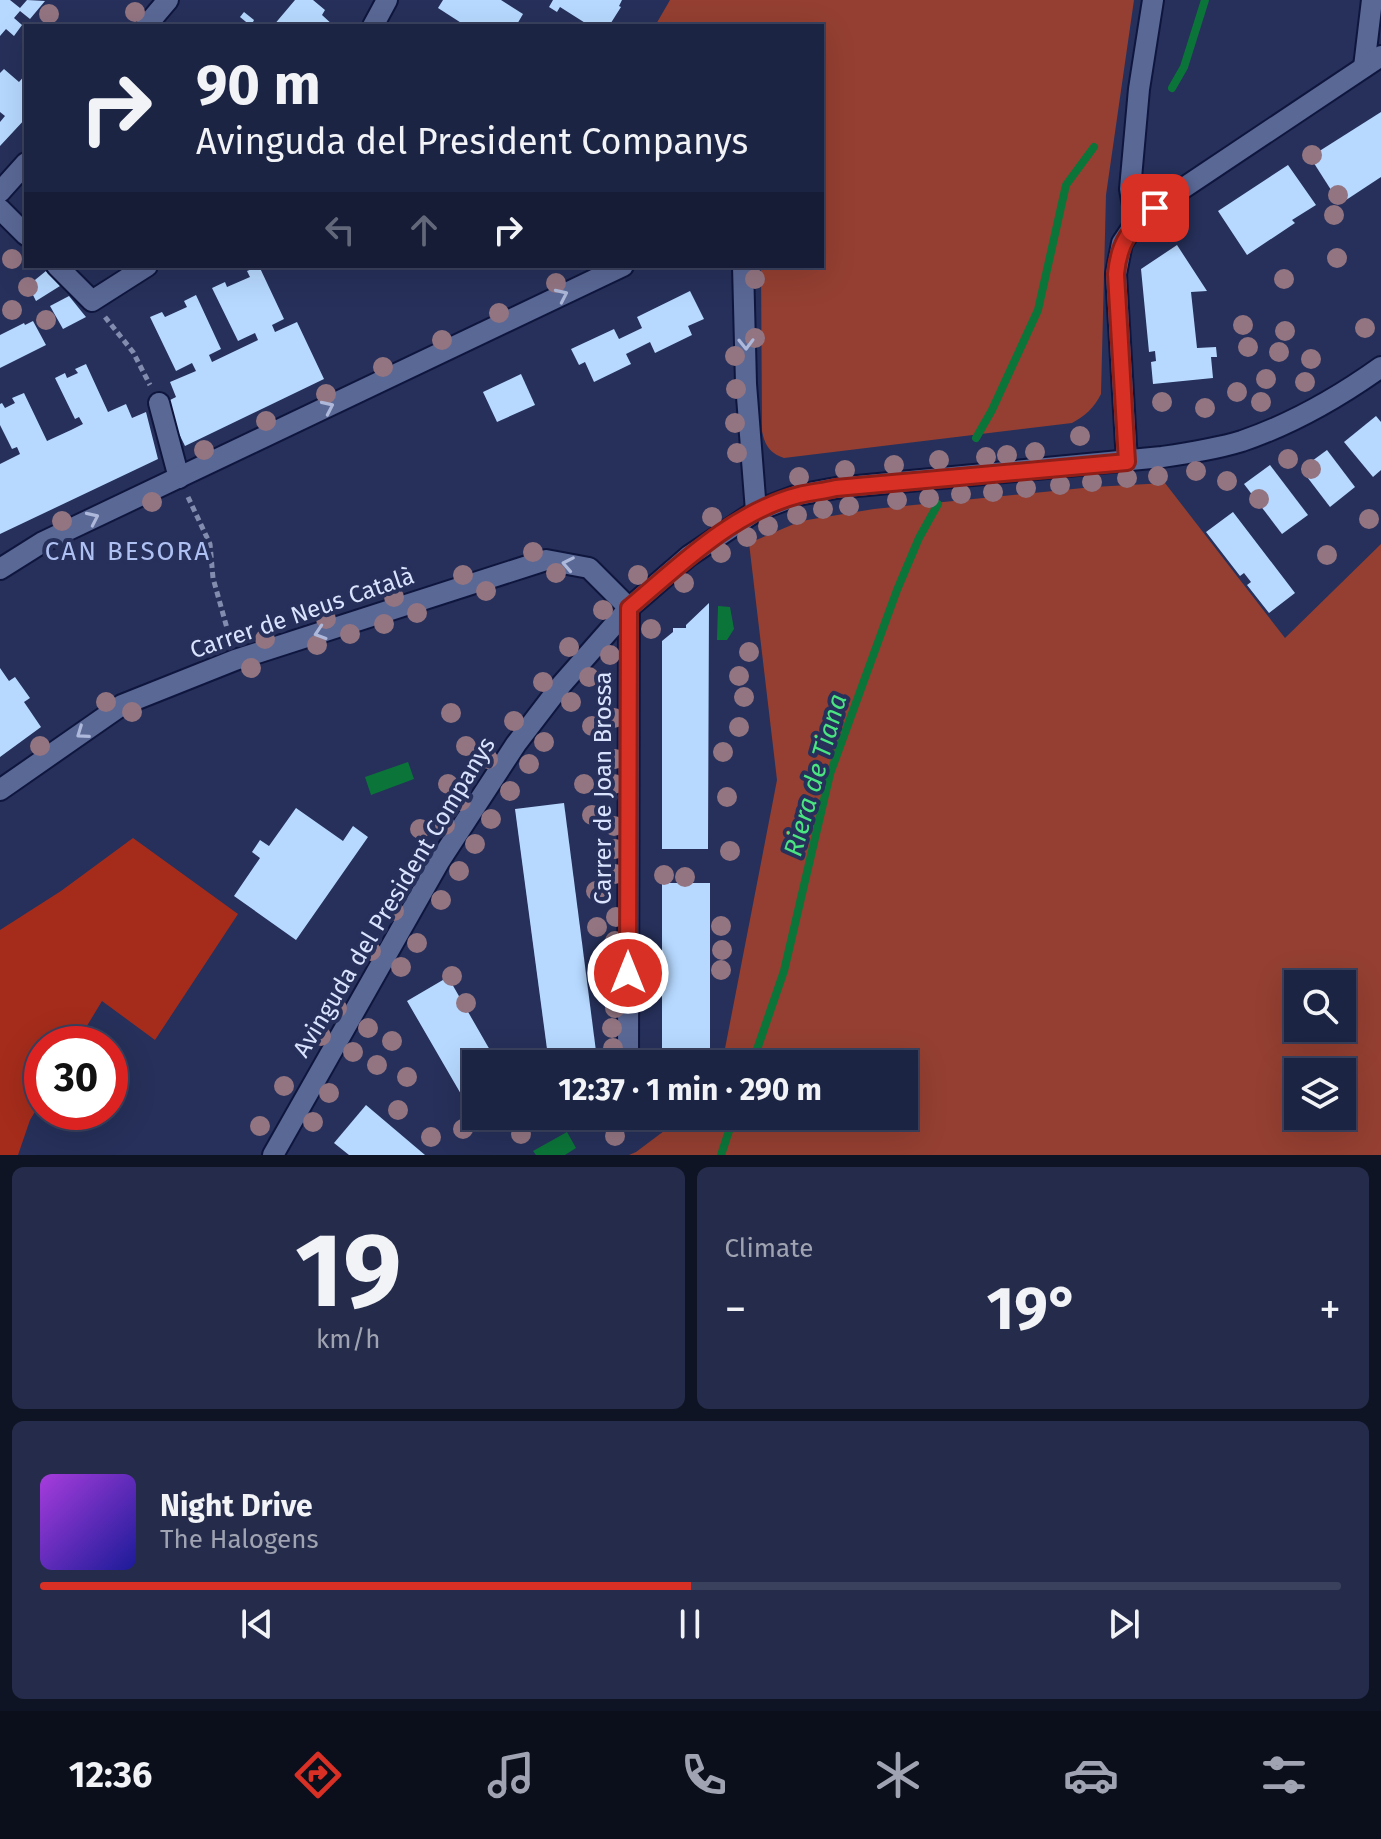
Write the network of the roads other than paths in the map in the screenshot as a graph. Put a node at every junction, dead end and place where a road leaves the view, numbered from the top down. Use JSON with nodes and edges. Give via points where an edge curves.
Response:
{"nodes":[{"id":1,"x":168,"y":0,"type":"edge"},
{"id":2,"x":387,"y":0,"type":"edge"},
{"id":3,"x":1153,"y":0,"type":"edge"},
{"id":4,"x":1372,"y":0,"type":"edge"},
{"id":5,"x":148,"y":24,"type":"edge"},
{"id":6,"x":374,"y":24,"type":"edge"},
{"id":7,"x":1373,"y":62,"type":"edge"},
{"id":8,"x":24,"y":165,"type":"edge"},
{"id":9,"x":0,"y":192,"type":"edge"},
{"id":10,"x":0,"y":209,"type":"edge"},
{"id":11,"x":1136,"y":222,"type":"junction"},
{"id":12,"x":24,"y":233,"type":"edge"},
{"id":13,"x":59,"y":268,"type":"edge"},
{"id":14,"x":144,"y":268,"type":"edge"},
{"id":15,"x":619,"y":268,"type":"edge"},
{"id":16,"x":743,"y":268,"type":"edge"},
{"id":17,"x":1381,"y":367,"type":"edge"},
{"id":18,"x":159,"y":403,"type":"road end"},
{"id":19,"x":1127,"y":462,"type":"junction"},
{"id":20,"x":179,"y":478,"type":"junction"},
{"id":21,"x":756,"y":511,"type":"junction"},
{"id":22,"x":0,"y":569,"type":"edge"},
{"id":23,"x":629,"y":608,"type":"junction"},
{"id":24,"x":0,"y":790,"type":"edge"},
{"id":25,"x":628,"y":1050,"type":"edge"},
{"id":26,"x":273,"y":1155,"type":"edge"}],
"edges":[{"from":1,"to":5,"type":"street"},
{"from":2,"to":6,"type":"street"},
{"from":3,"to":11,"type":"street","via":[[1130,189]]},
{"from":4,"to":7,"type":"street"},
{"from":7,"to":11,"type":"street"},
{"from":8,"to":9,"type":"street"},
{"from":10,"to":12,"type":"street"},
{"from":11,"to":19,"type":"street","via":[[1122,243],[1116,274]]},
{"from":13,"to":14,"type":"street","via":[[92,301]]},
{"from":20,"to":15,"type":"street","one_way":true},
{"from":16,"to":21,"type":"street","one_way":true},
{"from":17,"to":19,"type":"street","name":"Avinguda del President Companys","via":[[1324,404],[1242,441]]},
{"from":18,"to":20,"type":"street"},
{"from":19,"to":21,"type":"street","name":"Avinguda del President Companys","via":[[836,488]]},
{"from":22,"to":20,"type":"street","one_way":true,"via":[[43,542]]},
{"from":21,"to":23,"type":"street","name":"Avinguda del President Companys","via":[[689,556]]},
{"from":23,"to":24,"type":"street","name":"Carrer de Neus Català","one_way":true,"via":[[589,568],[546,560],[235,660],[122,705]]},
{"from":23,"to":25,"type":"street","name":"Carrer de Joan Brossa"},
{"from":23,"to":26,"type":"street","name":"Avinguda del President Companys","via":[[562,684],[488,785]]}]}
